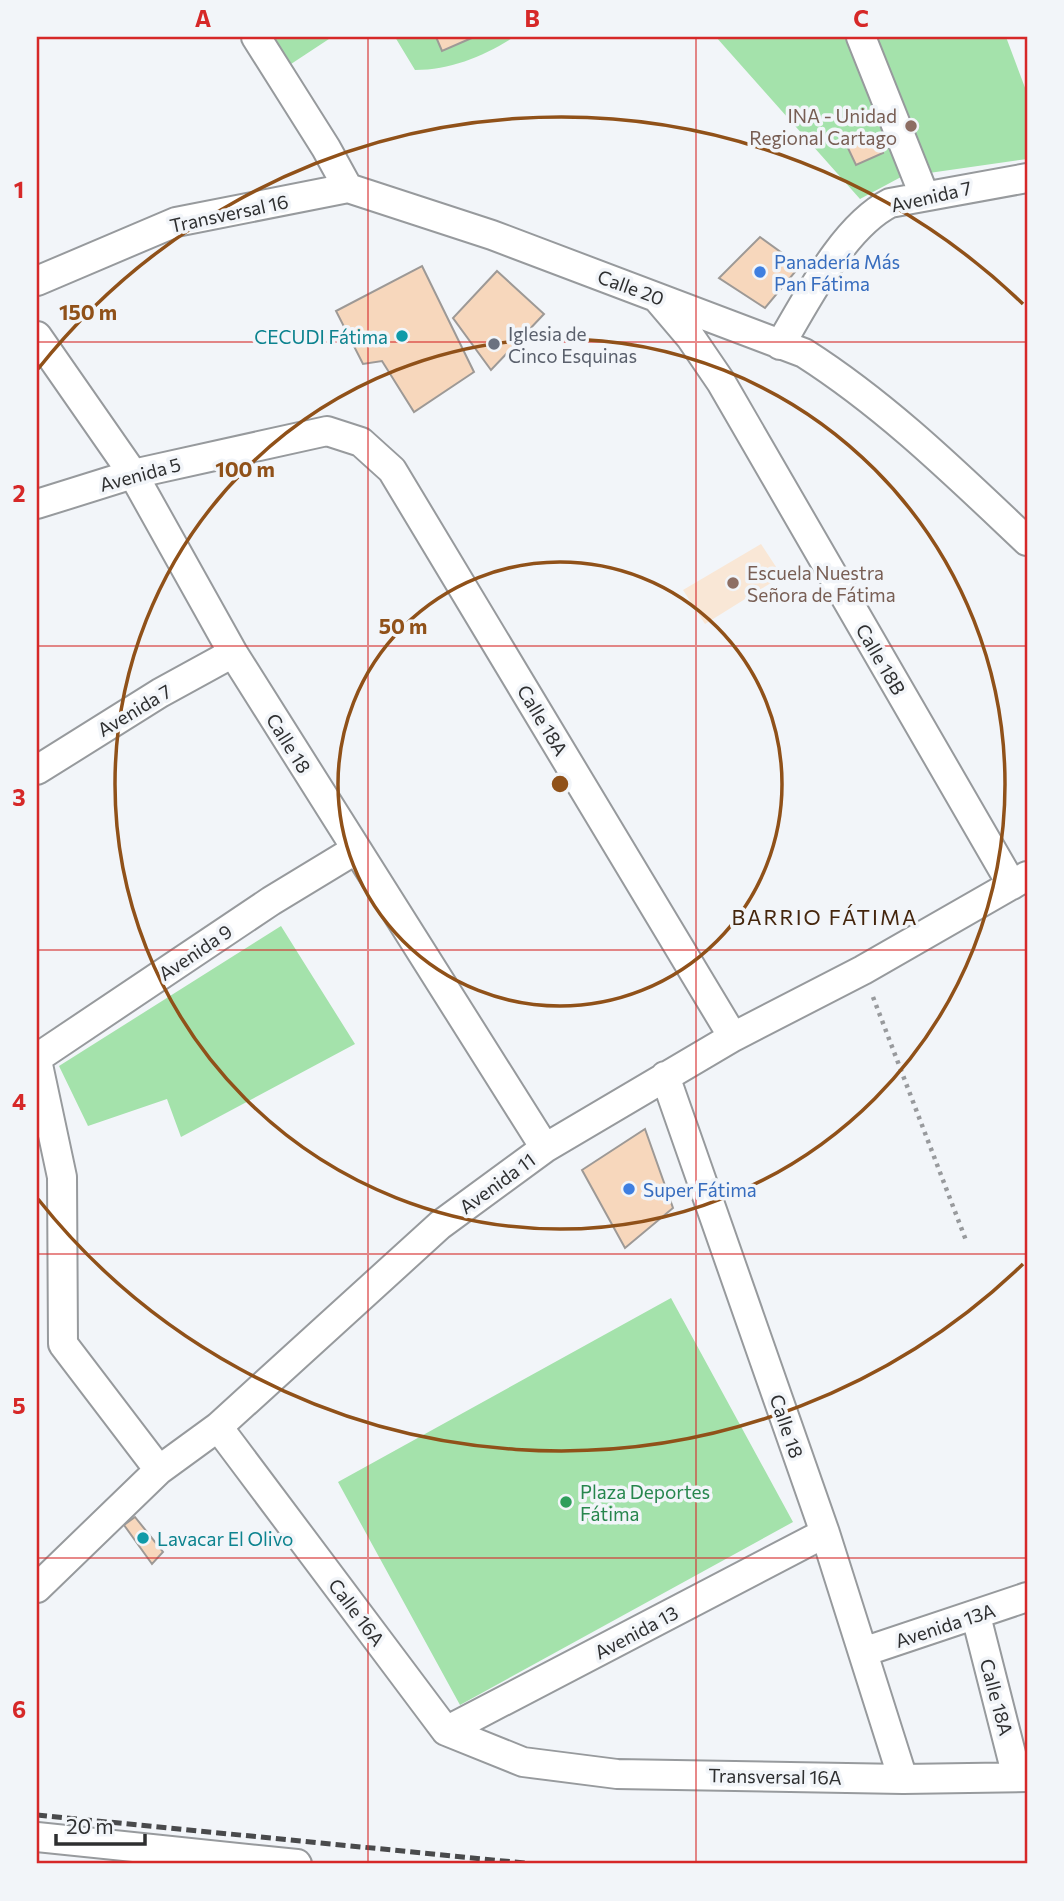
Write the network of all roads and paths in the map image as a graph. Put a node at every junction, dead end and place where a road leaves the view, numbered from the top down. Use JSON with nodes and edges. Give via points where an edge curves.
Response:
{"nodes":[{"id":1,"x":256,"y":37,"type":"edge"},
{"id":2,"x":861,"y":37,"type":"edge"},
{"id":3,"x":1027,"y":178,"type":"edge"},
{"id":4,"x":348,"y":188,"type":"junction"},
{"id":5,"x":924,"y":195,"type":"junction"},
{"id":6,"x":37,"y":281,"type":"edge"},
{"id":7,"x":654,"y":295,"type":"junction"},
{"id":8,"x":37,"y":336,"type":"edge"},
{"id":9,"x":780,"y":345,"type":"junction"},
{"id":10,"x":327,"y":431,"type":"joint"},
{"id":11,"x":132,"y":474,"type":"junction"},
{"id":12,"x":37,"y":503,"type":"edge"},
{"id":13,"x":1027,"y":541,"type":"edge"},
{"id":14,"x":233,"y":653,"type":"junction"},
{"id":15,"x":37,"y":770,"type":"edge"},
{"id":16,"x":355,"y":850,"type":"junction"},
{"id":17,"x":1020,"y":880,"type":"edge"},
{"id":18,"x":863,"y":970,"type":"junction"},
{"id":19,"x":733,"y":1037,"type":"junction"},
{"id":20,"x":37,"y":1059,"type":"edge"},
{"id":21,"x":664,"y":1076,"type":"junction"},
{"id":22,"x":545,"y":1148,"type":"junction"},
{"id":23,"x":967,"y":1243,"type":"dead end"},
{"id":24,"x":218,"y":1427,"type":"junction"},
{"id":25,"x":159,"y":1470,"type":"junction"},
{"id":26,"x":825,"y":1533,"type":"junction"},
{"id":27,"x":37,"y":1588,"type":"edge"},
{"id":28,"x":1027,"y":1597,"type":"edge"},
{"id":29,"x":976,"y":1616,"type":"junction"},
{"id":30,"x":863,"y":1652,"type":"junction"},
{"id":31,"x":446,"y":1731,"type":"junction"},
{"id":32,"x":1022,"y":1777,"type":"edge"},
{"id":33,"x":903,"y":1779,"type":"junction"},
{"id":34,"x":37,"y":1837,"type":"edge"},
{"id":35,"x":297,"y":1864,"type":"edge"}],
"edges":[{"from":1,"to":4,"type":"street"},
{"from":2,"to":5,"type":"street"},
{"from":3,"to":5,"type":"street","name":"Avenida 7"},
{"from":4,"to":6,"type":"street","name":"Transversal 16","via":[[176,222]]},
{"from":4,"to":7,"type":"street","name":"Calle 20"},
{"from":5,"to":9,"type":"street","name":"Avenida 7","via":[[890,203],[862,222],[819,279]]},
{"from":7,"to":9,"type":"street","name":"Calle 20"},
{"from":7,"to":17,"type":"street","name":"Calle 18B","via":[[721,382]]},
{"from":8,"to":11,"type":"street","name":"Calle 18"},
{"from":9,"to":13,"type":"street","name":"Calle 20","via":[[804,353],[855,387]]},
{"from":10,"to":11,"type":"street","name":"Avenida 5"},
{"from":10,"to":19,"type":"street","name":"Calle 18A","via":[[361,442],[393,470]]},
{"from":11,"to":12,"type":"street","name":"Avenida 5"},
{"from":11,"to":14,"type":"street","name":"Calle 18"},
{"from":14,"to":15,"type":"street","name":"Avenida 7"},
{"from":14,"to":16,"type":"street","name":"Calle 18"},
{"from":16,"to":20,"type":"street","name":"Avenida 9","via":[[271,901]]},
{"from":16,"to":22,"type":"street","name":"Calle 18"},
{"from":17,"to":18,"type":"street","name":"Avenida 11"},
{"from":18,"to":19,"type":"street","name":"Avenida 11"},
{"from":18,"to":23,"type":"path"},
{"from":19,"to":21,"type":"street","name":"Avenida 11"},
{"from":20,"to":25,"type":"street","via":[[62,1177],[63,1344]]},
{"from":21,"to":22,"type":"street","name":"Avenida 11"},
{"from":21,"to":26,"type":"street","name":"Calle 18"},
{"from":22,"to":24,"type":"street","name":"Avenida 11","via":[[440,1225]]},
{"from":24,"to":25,"type":"street","name":"Avenida 11"},
{"from":24,"to":31,"type":"street","name":"Calle 16A"},
{"from":25,"to":27,"type":"street","name":"Avenida 11"},
{"from":26,"to":30,"type":"street","name":"Calle 18"},
{"from":26,"to":31,"type":"street","name":"Avenida 13"},
{"from":28,"to":29,"type":"street","name":"Avenida 13A"},
{"from":29,"to":30,"type":"street","name":"Avenida 13A"},
{"from":29,"to":32,"type":"street","name":"Calle 18A"},
{"from":30,"to":33,"type":"street","name":"Calle 18"},
{"from":31,"to":33,"type":"street","name":"Transversal 16A","via":[[523,1762],[617,1774]]},
{"from":32,"to":33,"type":"street","name":"Transversal 16A"},
{"from":34,"to":35,"type":"street"}]}
